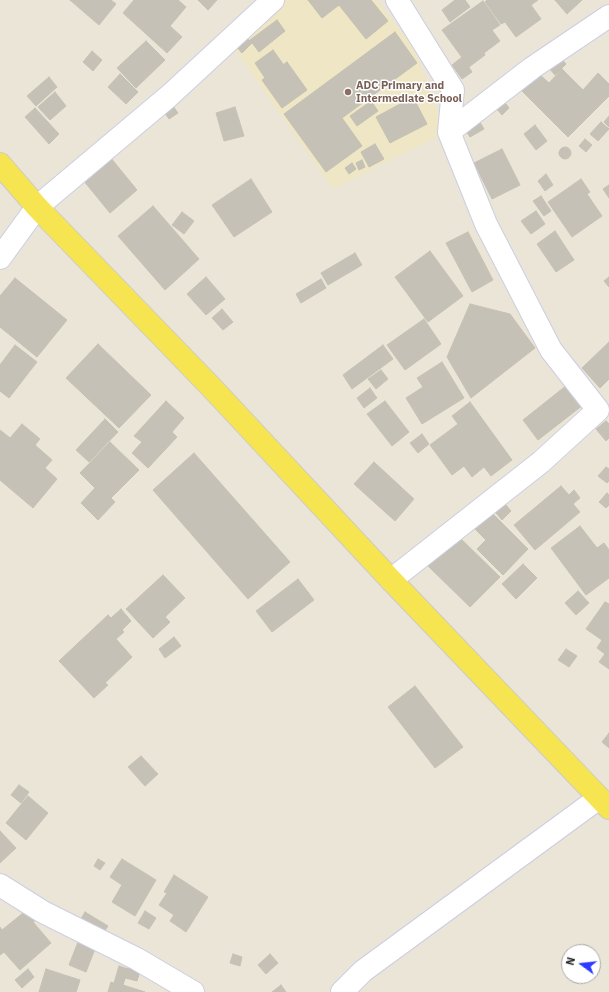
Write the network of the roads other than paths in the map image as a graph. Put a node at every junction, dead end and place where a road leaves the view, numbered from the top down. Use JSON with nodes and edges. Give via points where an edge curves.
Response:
{"nodes":[{"id":1,"x":273,"y":0,"type":"edge"},
{"id":2,"x":397,"y":0,"type":"edge"},
{"id":3,"x":609,"y":16,"type":"edge"},
{"id":4,"x":449,"y":132,"type":"junction"},
{"id":5,"x":0,"y":164,"type":"edge"},
{"id":6,"x":37,"y":207,"type":"junction"},
{"id":7,"x":0,"y":258,"type":"edge"},
{"id":8,"x":604,"y":406,"type":"edge"},
{"id":9,"x":390,"y":580,"type":"junction"},
{"id":10,"x":604,"y":803,"type":"edge"},
{"id":11,"x":0,"y":885,"type":"edge"},
{"id":12,"x":193,"y":992,"type":"edge"},
{"id":13,"x":342,"y":992,"type":"edge"}],
"edges":[{"from":1,"to":6,"type":"street","via":[[169,96]]},
{"from":2,"to":4,"type":"street","via":[[453,90]]},
{"from":3,"to":4,"type":"street","via":[[532,68]]},
{"from":4,"to":8,"type":"street","via":[[486,224],[551,350]]},
{"from":5,"to":6,"type":"main road"},
{"from":6,"to":7,"type":"street"},
{"from":6,"to":9,"type":"main road","via":[[213,389]]},
{"from":8,"to":9,"type":"street","via":[[541,462]]},
{"from":9,"to":10,"type":"main road"},
{"from":10,"to":13,"type":"street","via":[[363,971]]},
{"from":11,"to":12,"type":"street","via":[[43,912],[137,959]]}]}
